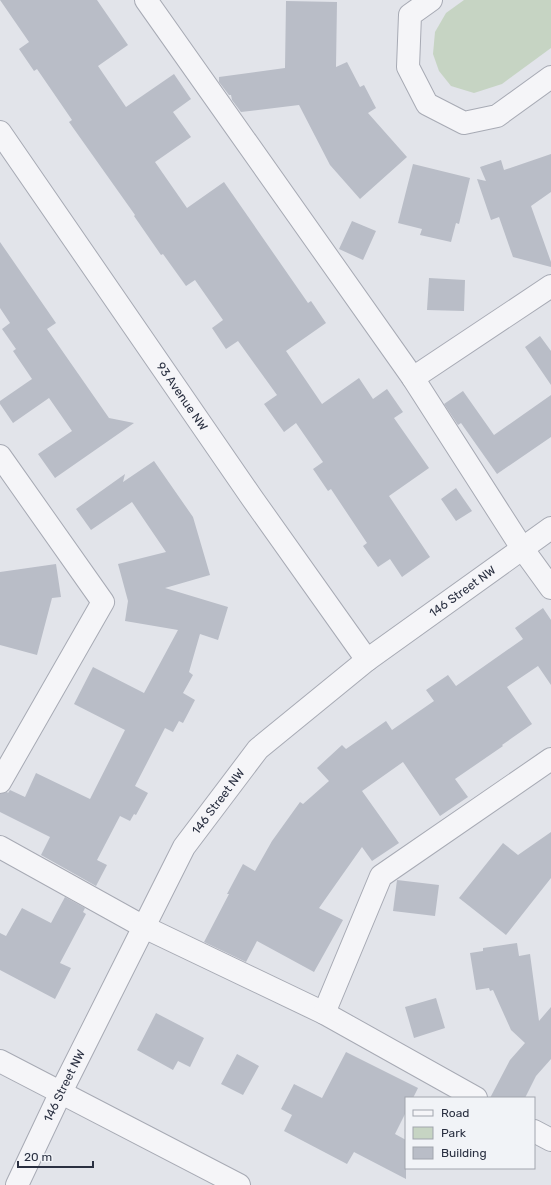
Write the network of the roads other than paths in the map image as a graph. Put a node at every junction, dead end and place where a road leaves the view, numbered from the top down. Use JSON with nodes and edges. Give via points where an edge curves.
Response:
{"nodes":[{"id":1,"x":146,"y":0,"type":"edge"},
{"id":2,"x":431,"y":0,"type":"edge"},
{"id":3,"x":551,"y":77,"type":"edge"},
{"id":4,"x":0,"y":132,"type":"edge"},
{"id":5,"x":551,"y":286,"type":"edge"},
{"id":6,"x":413,"y":378,"type":"junction"},
{"id":7,"x":0,"y":456,"type":"edge"},
{"id":8,"x":551,"y":528,"type":"edge"},
{"id":9,"x":522,"y":548,"type":"junction"},
{"id":10,"x":551,"y":588,"type":"edge"},
{"id":11,"x":367,"y":660,"type":"junction"},
{"id":12,"x":551,"y":759,"type":"edge"},
{"id":13,"x":0,"y":782,"type":"edge"},
{"id":14,"x":0,"y":847,"type":"edge"},
{"id":15,"x":144,"y":927,"type":"junction"},
{"id":16,"x":324,"y":1013,"type":"junction"},
{"id":17,"x":0,"y":1061,"type":"edge"},
{"id":18,"x":61,"y":1092,"type":"junction"},
{"id":19,"x":474,"y":1097,"type":"edge"},
{"id":20,"x":535,"y":1132,"type":"edge"},
{"id":21,"x":551,"y":1140,"type":"edge"},
{"id":22,"x":17,"y":1185,"type":"edge"},
{"id":23,"x":239,"y":1185,"type":"edge"}],
"edges":[{"from":1,"to":6,"type":"street"},
{"from":2,"to":3,"type":"street","via":[[410,15],[408,67],[427,104],[464,123],[497,116]]},
{"from":4,"to":11,"type":"street","name":"93 Avenue NW"},
{"from":5,"to":6,"type":"street"},
{"from":6,"to":9,"type":"street"},
{"from":7,"to":13,"type":"street","via":[[103,602]]},
{"from":8,"to":9,"type":"street","name":"146 Street NW"},
{"from":9,"to":10,"type":"street"},
{"from":9,"to":11,"type":"street","name":"146 Street NW"},
{"from":11,"to":15,"type":"street","name":"146 Street NW","via":[[258,749],[184,847]]},
{"from":12,"to":16,"type":"street","via":[[381,876]]},
{"from":14,"to":15,"type":"street"},
{"from":15,"to":16,"type":"street"},
{"from":15,"to":18,"type":"street","name":"146 Street NW"},
{"from":16,"to":19,"type":"street"},
{"from":17,"to":18,"type":"street"},
{"from":18,"to":22,"type":"street","name":"146 Street NW"},
{"from":18,"to":23,"type":"street"},
{"from":20,"to":21,"type":"street"}]}
